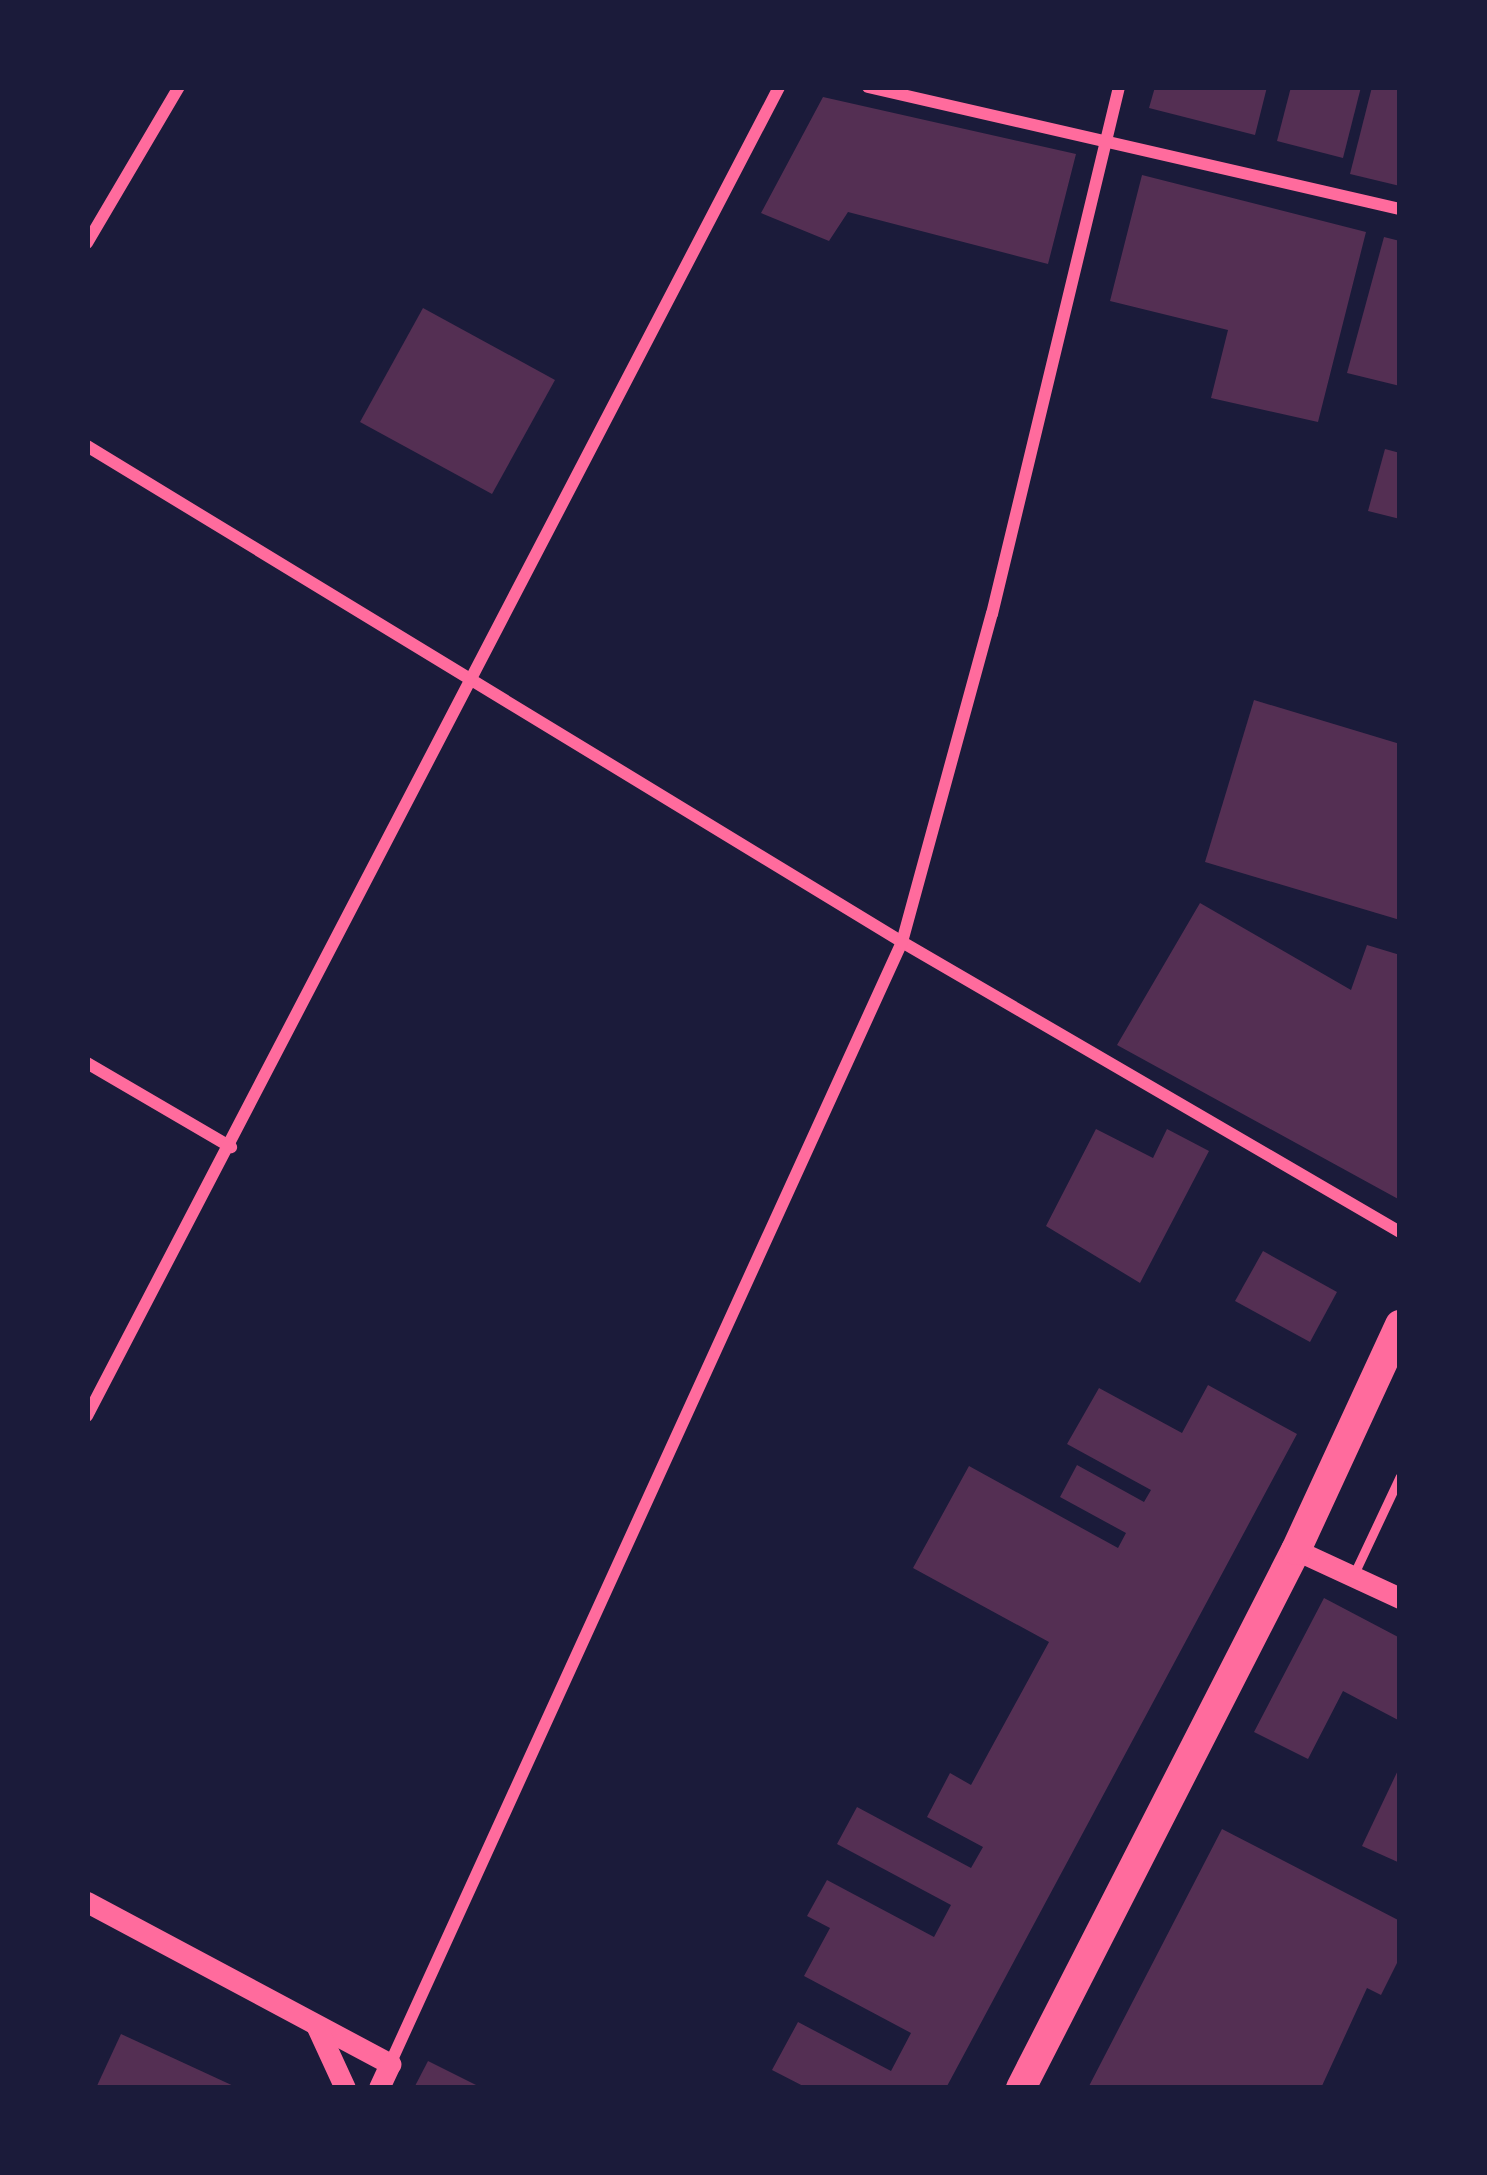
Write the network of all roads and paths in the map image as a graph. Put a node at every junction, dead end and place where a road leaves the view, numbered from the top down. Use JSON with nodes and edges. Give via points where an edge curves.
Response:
{"nodes":[{"id":1,"x":179,"y":87,"type":"edge"},
{"id":2,"x":779,"y":87,"type":"edge"},
{"id":3,"x":868,"y":87,"type":"edge"},
{"id":4,"x":1119,"y":87,"type":"edge"},
{"id":5,"x":1107,"y":141,"type":"junction"},
{"id":6,"x":1400,"y":209,"type":"edge"},
{"id":7,"x":87,"y":243,"type":"edge"},
{"id":8,"x":87,"y":446,"type":"edge"},
{"id":9,"x":469,"y":676,"type":"junction"},
{"id":10,"x":902,"y":942,"type":"junction"},
{"id":11,"x":87,"y":1063,"type":"edge"},
{"id":12,"x":232,"y":1147,"type":"junction"},
{"id":13,"x":1400,"y":1232,"type":"edge"},
{"id":14,"x":1400,"y":1325,"type":"edge"},
{"id":15,"x":87,"y":1416,"type":"edge"},
{"id":16,"x":1400,"y":1476,"type":"edge"},
{"id":17,"x":1296,"y":1550,"type":"junction"},
{"id":18,"x":1352,"y":1576,"type":"junction"},
{"id":19,"x":1400,"y":1598,"type":"edge"},
{"id":20,"x":87,"y":1902,"type":"edge"},
{"id":21,"x":316,"y":2024,"type":"junction"},
{"id":22,"x":390,"y":2064,"type":"junction"},
{"id":23,"x":345,"y":2088,"type":"edge"},
{"id":24,"x":379,"y":2088,"type":"edge"},
{"id":25,"x":1021,"y":2088,"type":"edge"}],
"edges":[{"from":1,"to":7,"type":"street"},
{"from":2,"to":9,"type":"street"},
{"from":3,"to":5,"type":"street"},
{"from":4,"to":5,"type":"street"},
{"from":5,"to":6,"type":"street"},
{"from":5,"to":10,"type":"street"},
{"from":8,"to":9,"type":"street"},
{"from":9,"to":10,"type":"street"},
{"from":9,"to":12,"type":"street"},
{"from":10,"to":13,"type":"street"},
{"from":10,"to":22,"type":"street"},
{"from":11,"to":12,"type":"street"},
{"from":12,"to":15,"type":"street"},
{"from":14,"to":17,"type":"main road"},
{"from":16,"to":18,"type":"lane"},
{"from":17,"to":18,"type":"street"},
{"from":17,"to":25,"type":"main road"},
{"from":18,"to":19,"type":"street"},
{"from":20,"to":21,"type":"street"},
{"from":21,"to":22,"type":"street"},
{"from":21,"to":23,"type":"street"},
{"from":22,"to":24,"type":"street"}]}
